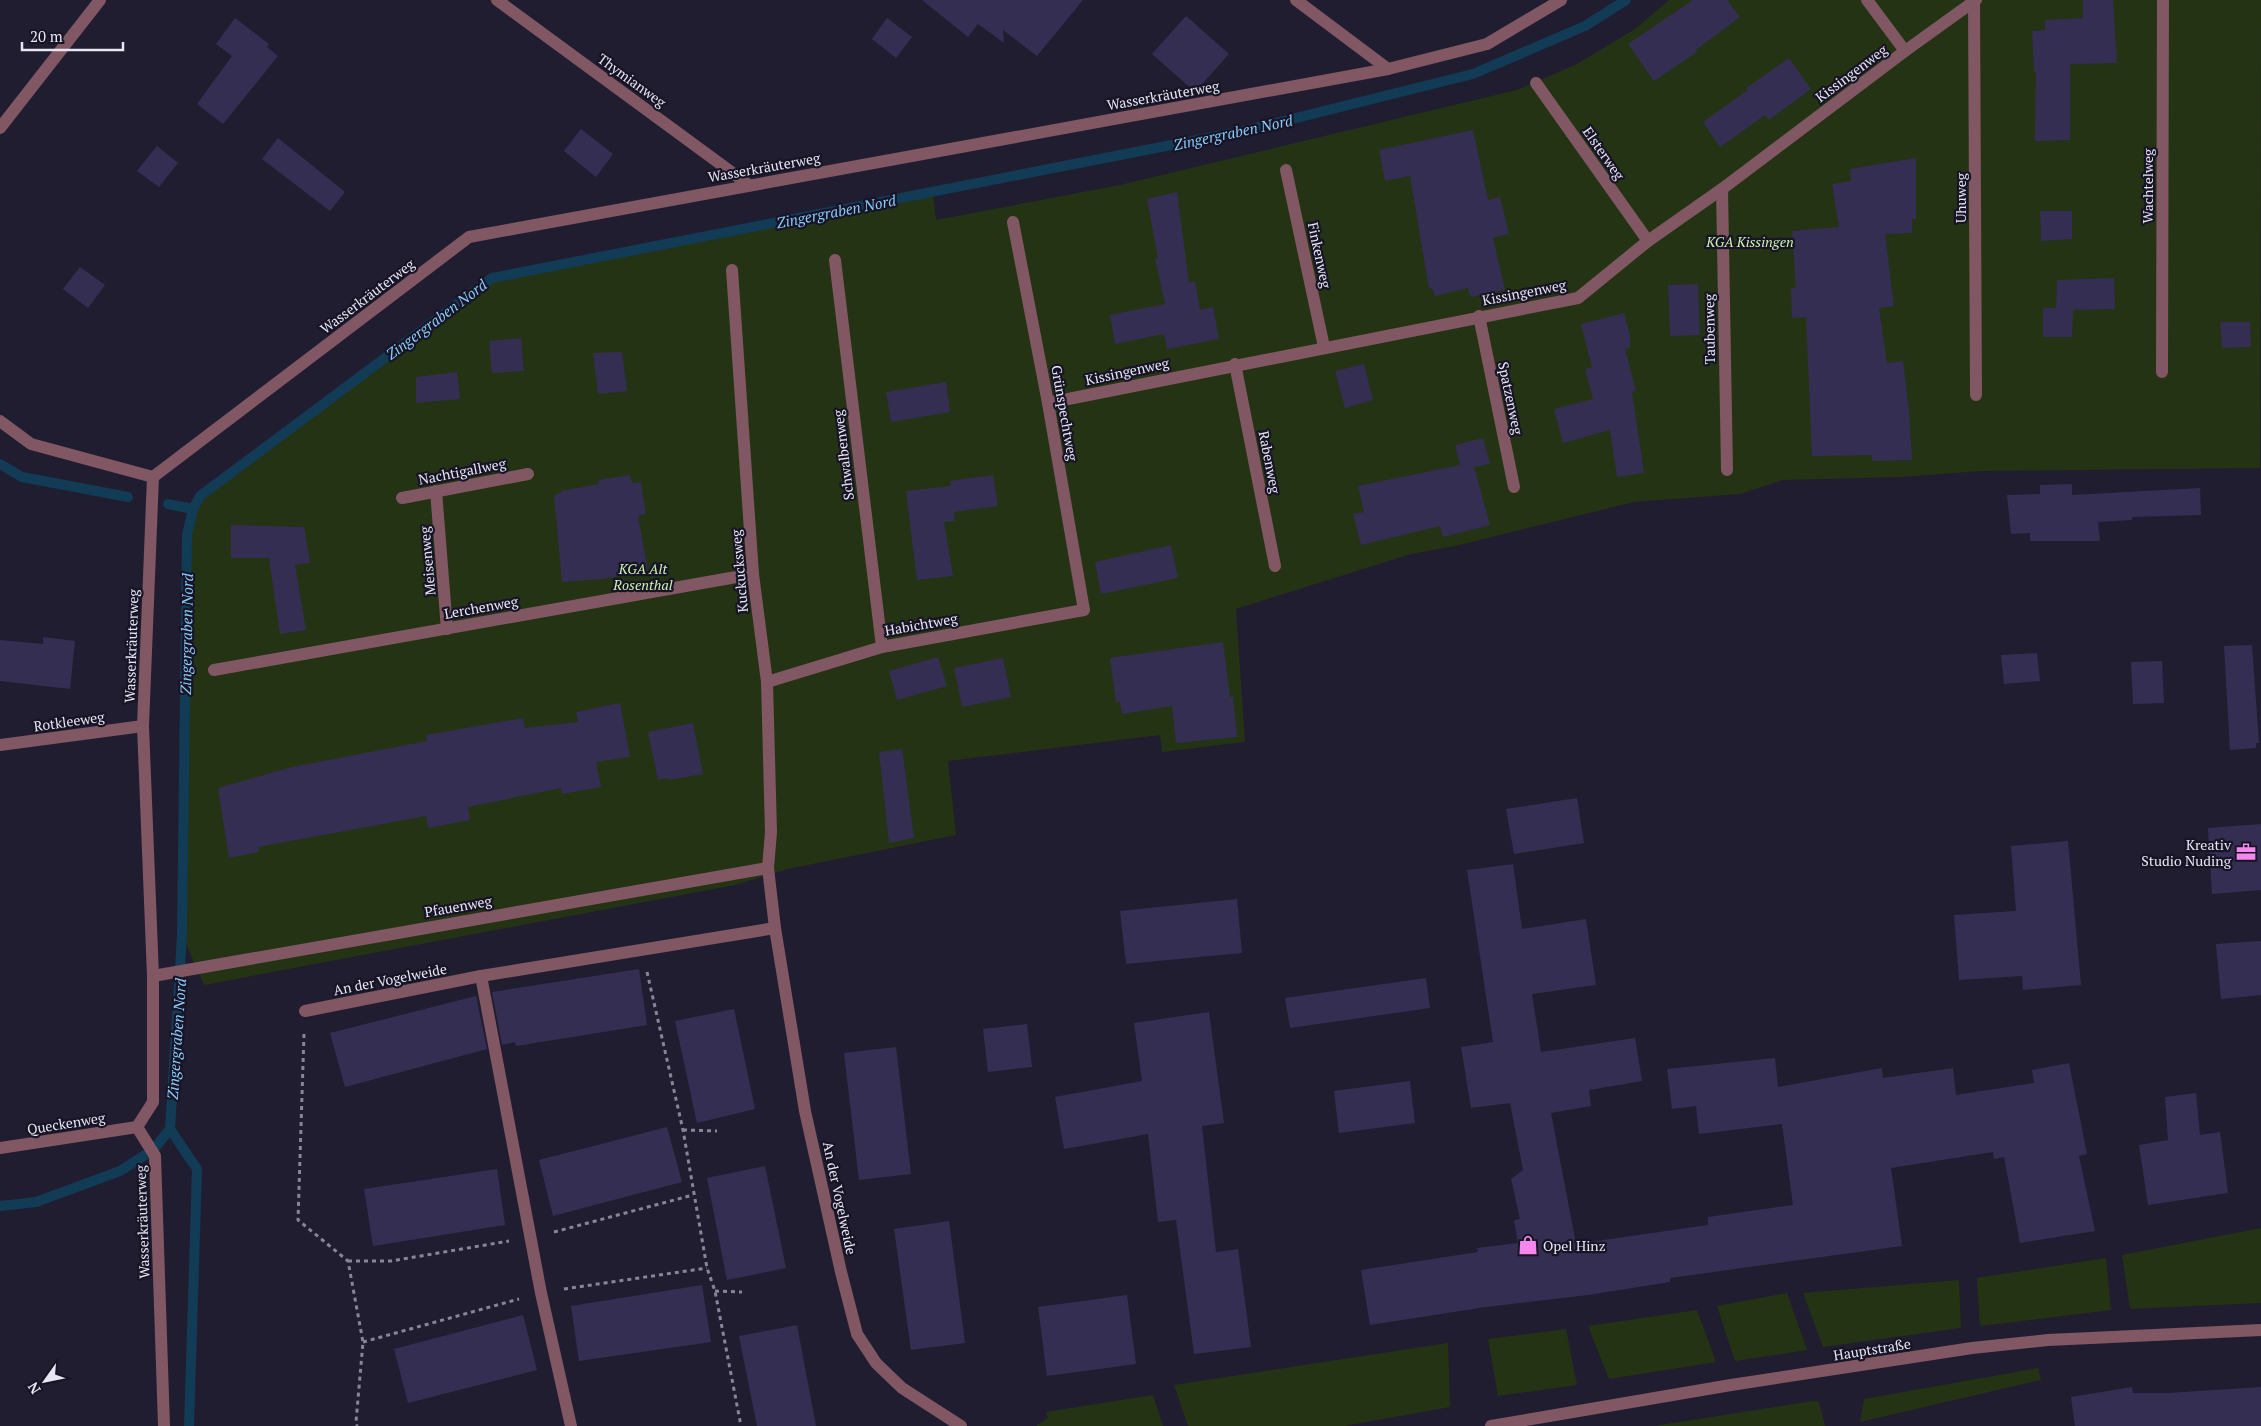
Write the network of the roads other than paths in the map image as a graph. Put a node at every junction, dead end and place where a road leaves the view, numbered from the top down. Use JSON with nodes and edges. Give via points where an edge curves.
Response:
{"nodes":[{"id":1,"x":100,"y":0,"type":"edge"},
{"id":2,"x":497,"y":0,"type":"edge"},
{"id":3,"x":1296,"y":0,"type":"edge"},
{"id":4,"x":1561,"y":0,"type":"edge"},
{"id":5,"x":1867,"y":0,"type":"edge"},
{"id":6,"x":2163,"y":0,"type":"edge"},
{"id":7,"x":1975,"y":1,"type":"edge"},
{"id":8,"x":1905,"y":51,"type":"junction"},
{"id":9,"x":1388,"y":69,"type":"junction"},
{"id":10,"x":1536,"y":84,"type":"dead end"},
{"id":11,"x":0,"y":128,"type":"edge"},
{"id":12,"x":1286,"y":170,"type":"dead end"},
{"id":13,"x":749,"y":185,"type":"junction"},
{"id":14,"x":1722,"y":189,"type":"junction"},
{"id":15,"x":1013,"y":222,"type":"dead end"},
{"id":16,"x":1648,"y":241,"type":"junction"},
{"id":17,"x":835,"y":260,"type":"dead end"},
{"id":18,"x":732,"y":270,"type":"dead end"},
{"id":19,"x":1478,"y":316,"type":"junction"},
{"id":20,"x":1324,"y":347,"type":"junction"},
{"id":21,"x":1235,"y":364,"type":"junction"},
{"id":22,"x":2162,"y":372,"type":"dead end"},
{"id":23,"x":1976,"y":395,"type":"dead end"},
{"id":24,"x":1048,"y":403,"type":"junction"},
{"id":25,"x":0,"y":421,"type":"edge"},
{"id":26,"x":1727,"y":470,"type":"dead end"},
{"id":27,"x":528,"y":474,"type":"dead end"},
{"id":28,"x":153,"y":477,"type":"junction"},
{"id":29,"x":1514,"y":487,"type":"dead end"},
{"id":30,"x":436,"y":491,"type":"junction"},
{"id":31,"x":402,"y":498,"type":"dead end"},
{"id":32,"x":1275,"y":566,"type":"dead end"},
{"id":33,"x":753,"y":574,"type":"junction"},
{"id":34,"x":1084,"y":610,"type":"joint"},
{"id":35,"x":448,"y":629,"type":"junction"},
{"id":36,"x":882,"y":647,"type":"junction"},
{"id":37,"x":214,"y":670,"type":"dead end"},
{"id":38,"x":767,"y":682,"type":"junction"},
{"id":39,"x":143,"y":726,"type":"junction"},
{"id":40,"x":0,"y":745,"type":"edge"},
{"id":41,"x":768,"y":868,"type":"junction"},
{"id":42,"x":775,"y":928,"type":"junction"},
{"id":43,"x":159,"y":975,"type":"junction"},
{"id":44,"x":482,"y":976,"type":"junction"},
{"id":45,"x":305,"y":1011,"type":"road end"},
{"id":46,"x":137,"y":1127,"type":"junction"},
{"id":47,"x":0,"y":1148,"type":"edge"},
{"id":48,"x":2261,"y":1330,"type":"edge"},
{"id":49,"x":164,"y":1426,"type":"edge"},
{"id":50,"x":571,"y":1426,"type":"edge"},
{"id":51,"x":961,"y":1426,"type":"edge"},
{"id":52,"x":1491,"y":1426,"type":"edge"}],
"edges":[{"from":1,"to":11,"type":"street"},
{"from":2,"to":13,"type":"street","name":"Thymianweg"},
{"from":3,"to":9,"type":"street"},
{"from":4,"to":9,"type":"street","name":"Wasserkräuterweg","via":[[1487,44]]},
{"from":5,"to":8,"type":"street"},
{"from":6,"to":22,"type":"street","name":"Wachtelweg"},
{"from":7,"to":8,"type":"street","name":"Kissingenweg"},
{"from":7,"to":23,"type":"street","name":"Uhuweg"},
{"from":8,"to":14,"type":"street","name":"Kissingenweg"},
{"from":9,"to":13,"type":"street","name":"Wasserkräuterweg"},
{"from":10,"to":16,"type":"street","name":"Elsterweg"},
{"from":12,"to":20,"type":"street","name":"Finkenweg"},
{"from":13,"to":28,"type":"street","name":"Wasserkräuterweg","via":[[469,237]]},
{"from":14,"to":16,"type":"street","name":"Kissingenweg"},
{"from":14,"to":26,"type":"street","name":"Taubenweg"},
{"from":15,"to":24,"type":"street","name":"Grünspechtweg"},
{"from":16,"to":19,"type":"street","name":"Kissingenweg","via":[[1578,298]]},
{"from":17,"to":36,"type":"street","name":"Schwalbenweg"},
{"from":18,"to":33,"type":"street","name":"Kuckucksweg"},
{"from":19,"to":20,"type":"street","name":"Kissingenweg"},
{"from":19,"to":29,"type":"street","name":"Spatzenweg"},
{"from":20,"to":21,"type":"street","name":"Kissingenweg"},
{"from":21,"to":24,"type":"street","name":"Kissingenweg"},
{"from":21,"to":32,"type":"street","name":"Rabenweg"},
{"from":24,"to":34,"type":"street","name":"Grünspechtweg"},
{"from":25,"to":28,"type":"street","via":[[31,444]]},
{"from":27,"to":30,"type":"street","name":"Nachtigallweg"},
{"from":28,"to":39,"type":"street","name":"Wasserkräuterweg"},
{"from":30,"to":31,"type":"street","name":"Nachtigallweg"},
{"from":30,"to":35,"type":"street","name":"Meisenweg"},
{"from":33,"to":35,"type":"street","name":"Lerchenweg"},
{"from":33,"to":38,"type":"street","name":"Kuckucksweg"},
{"from":34,"to":36,"type":"street","name":"Habichtweg"},
{"from":35,"to":37,"type":"street","name":"Lerchenweg"},
{"from":36,"to":38,"type":"street","name":"Habichtweg"},
{"from":38,"to":41,"type":"street","name":"Kuckucksweg","via":[[771,832]]},
{"from":39,"to":40,"type":"street","name":"Rotkleeweg"},
{"from":39,"to":43,"type":"street","name":"Wasserkräuterweg"},
{"from":41,"to":42,"type":"street","name":"An der Vogelweide"},
{"from":41,"to":43,"type":"street","name":"Pfauenweg"},
{"from":42,"to":44,"type":"street","name":"An der Vogelweide"},
{"from":42,"to":51,"type":"street","name":"An der Vogelweide","via":[[805,1111],[858,1334],[876,1364],[902,1388]]},
{"from":43,"to":46,"type":"street","name":"Wasserkräuterweg","via":[[153,1102]]},
{"from":44,"to":45,"type":"street","name":"An der Vogelweide"},
{"from":44,"to":50,"type":"street","via":[[541,1293]]},
{"from":46,"to":47,"type":"street","name":"Queckenweg"},
{"from":46,"to":49,"type":"street","name":"Wasserkräuterweg","via":[[155,1156]]},
{"from":48,"to":52,"type":"street","name":"Hauptstraße","via":[[2048,1340],[1972,1348]]}]}
